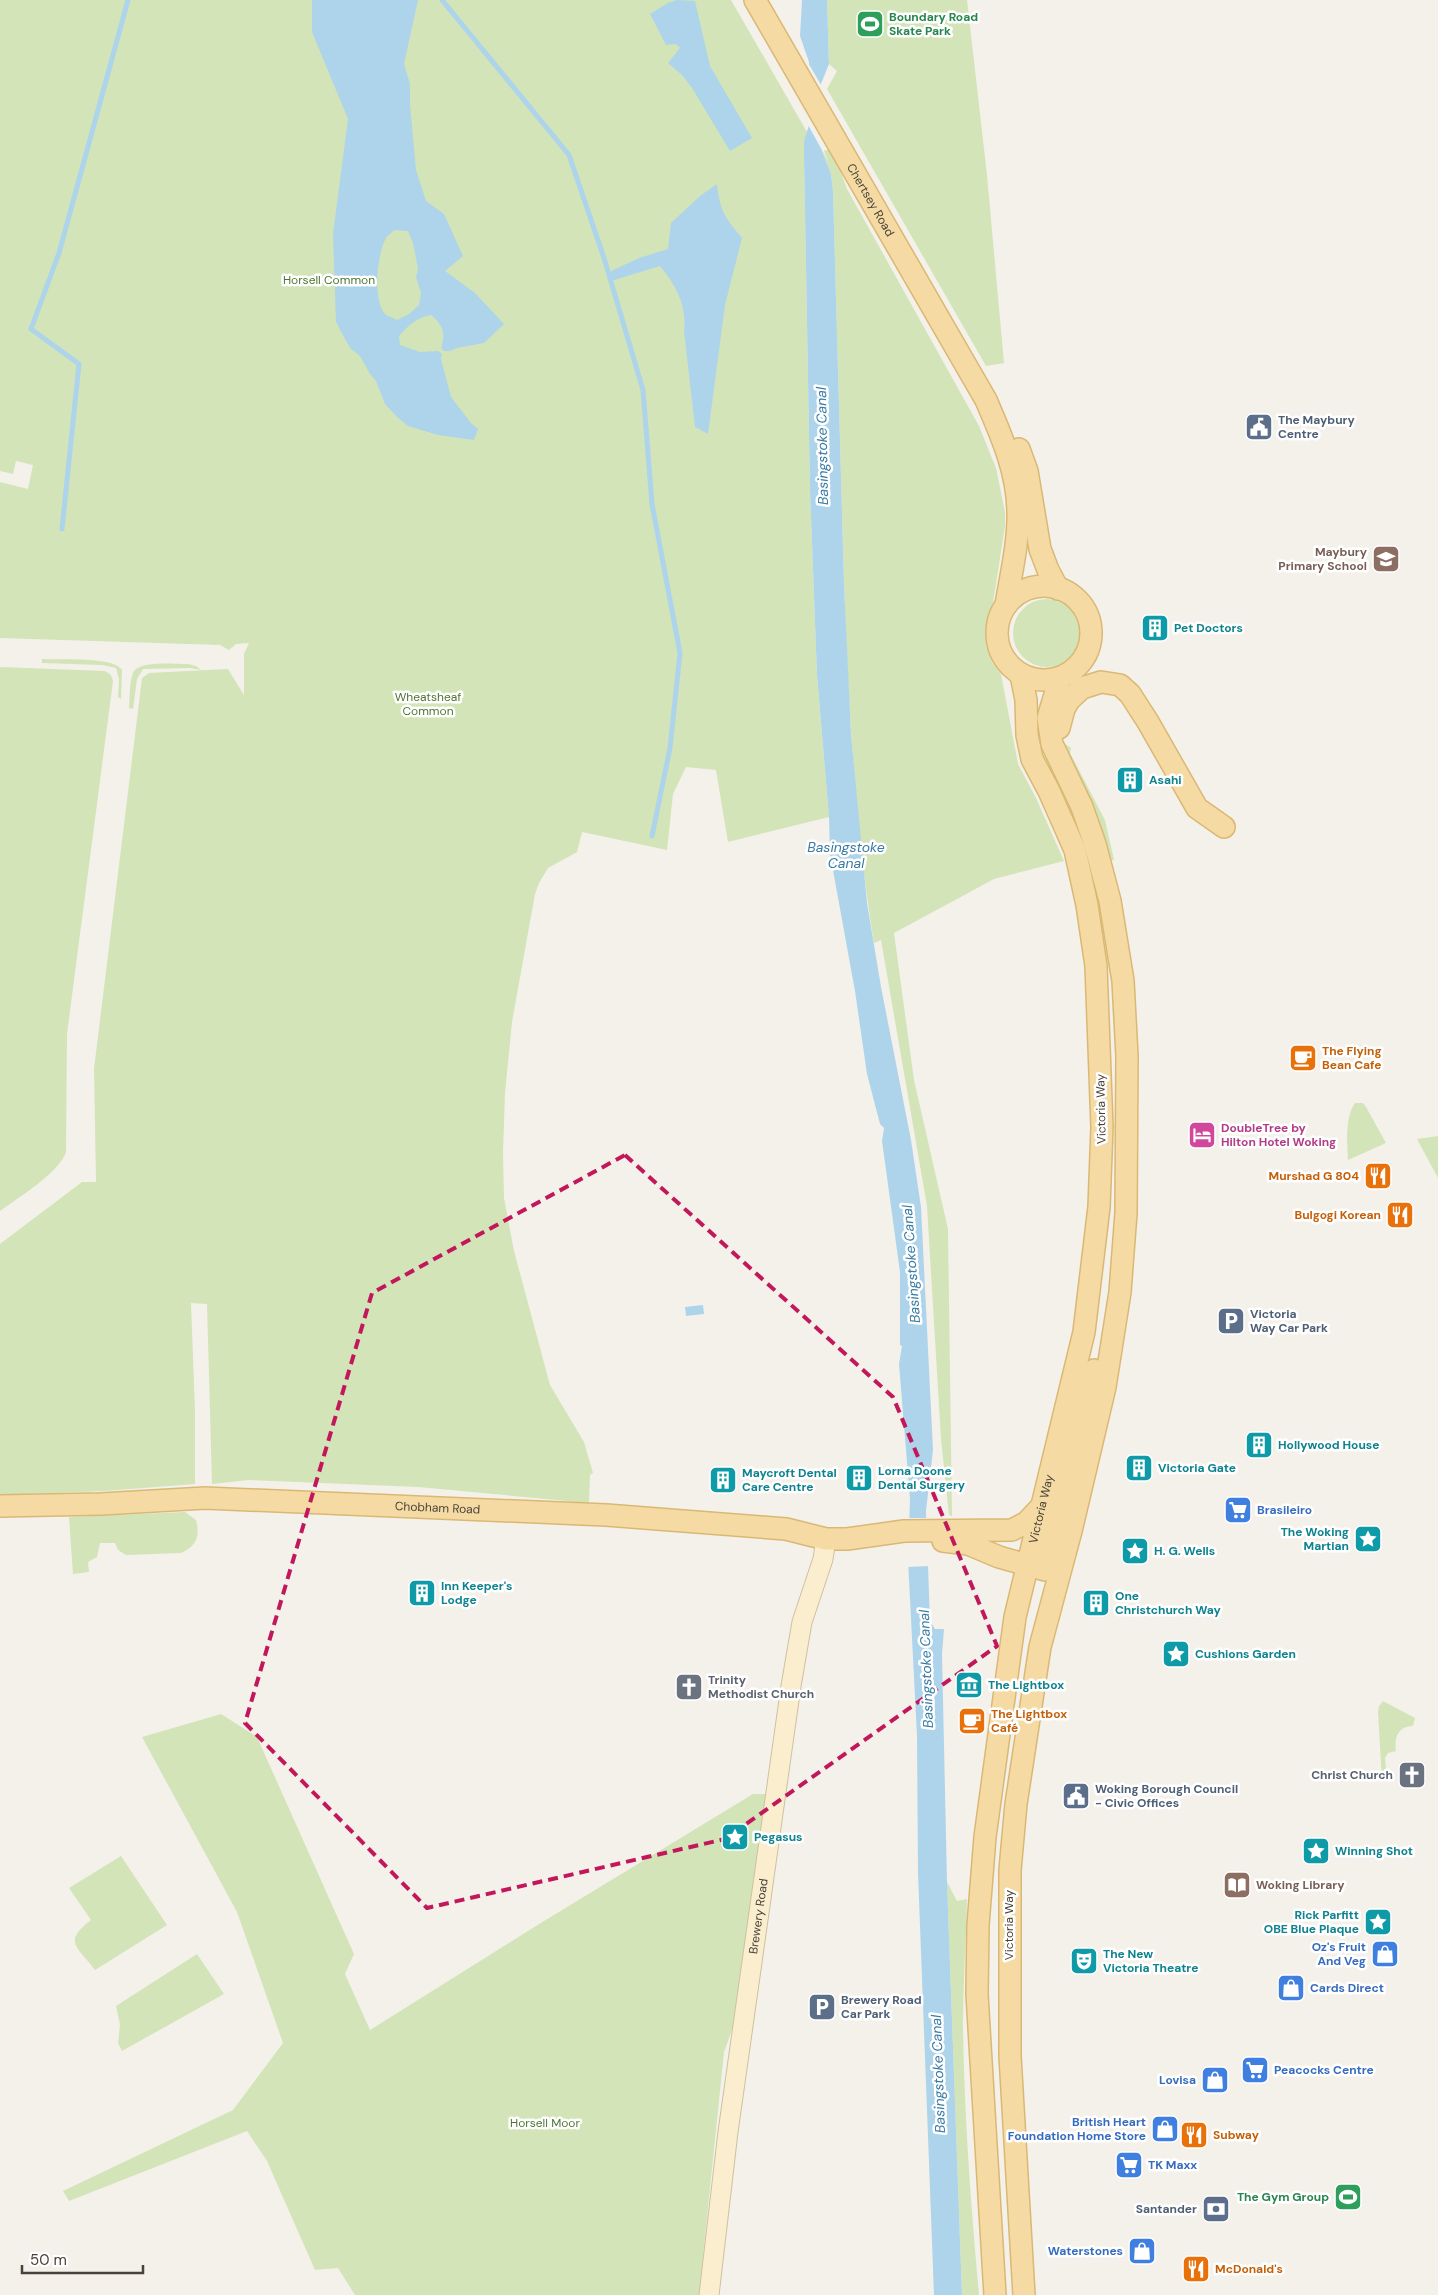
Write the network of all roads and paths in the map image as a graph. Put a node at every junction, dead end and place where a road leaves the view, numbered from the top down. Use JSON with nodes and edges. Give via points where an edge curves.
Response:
{"nodes":[{"id":1,"x":755,"y":0,"type":"edge"},
{"id":2,"x":986,"y":400,"type":"junction"},
{"id":3,"x":1058,"y":588,"type":"junction"},
{"id":4,"x":1006,"y":605,"type":"junction"},
{"id":5,"x":1021,"y":675,"type":"junction"},
{"id":6,"x":1060,"y":678,"type":"junction"},
{"id":7,"x":1058,"y":755,"type":"junction"},
{"id":8,"x":1224,"y":827,"type":"dead end"},
{"id":9,"x":0,"y":1506,"type":"edge"},
{"id":10,"x":1041,"y":1507,"type":"junction"},
{"id":11,"x":944,"y":1534,"type":"junction"},
{"id":12,"x":826,"y":1539,"type":"junction"},
{"id":13,"x":989,"y":1553,"type":"junction"},
{"id":14,"x":1043,"y":1557,"type":"junction"},
{"id":15,"x":1015,"y":1617,"type":"junction"},
{"id":16,"x":709,"y":2295,"type":"edge"},
{"id":17,"x":994,"y":2295,"type":"edge"},
{"id":18,"x":1024,"y":2295,"type":"edge"}],
"edges":[{"from":1,"to":2,"type":"main road","name":"Chertsey Road"},
{"from":2,"to":3,"type":"main road","name":"Chertsey Road","via":[[1002,420],[1028,471],[1040,549]]},
{"from":2,"to":4,"type":"main road","name":"Chertsey Road","via":[[1013,472],[1018,510]]},
{"from":3,"to":4,"type":"main road","via":[[1040,586],[1028,589]]},
{"from":3,"to":6,"type":"main road","via":[[1078,601],[1087,614],[1091,638],[1082,661]]},
{"from":4,"to":5,"type":"main road","via":[[997,630],[998,643],[1002,656]]},
{"from":5,"to":6,"type":"main road","via":[[1040,680]]},
{"from":5,"to":10,"type":"main road","name":"Victoria Way","via":[[1032,759],[1075,850],[1088,905],[1096,966],[1102,1127],[1099,1207],[1084,1332]]},
{"from":6,"to":7,"type":"main road","name":"Victoria Way","via":[[1048,718],[1052,744]]},
{"from":7,"to":8,"type":"main road","via":[[1060,719],[1069,700],[1092,683],[1120,685],[1139,708],[1197,808]]},
{"from":7,"to":14,"type":"main road","name":"Victoria Way","via":[[1095,844],[1110,901],[1123,981],[1127,1056],[1126,1213],[1114,1250],[1084,1418]]},
{"from":9,"to":12,"type":"main road","name":"Chobham Road","via":[[205,1498],[606,1515],[786,1529]]},
{"from":10,"to":11,"type":"main road","name":"Chobham Road","via":[[1027,1522],[1012,1530]]},
{"from":10,"to":14,"type":"main road","name":"Victoria Way"},
{"from":11,"to":12,"type":"main road","name":"Chobham Road"},
{"from":11,"to":13,"type":"main road","name":"Chobham Road"},
{"from":11,"to":14,"type":"main road","name":"Chobham Road","via":[[982,1540]]},
{"from":12,"to":16,"type":"street","name":"Brewery Road","via":[[823,1559],[802,1622],[791,1686],[728,2132]]},
{"from":13,"to":14,"type":"main road","name":"Chobham Road"},
{"from":13,"to":15,"type":"main road","name":"Chobham Road","via":[[999,1562],[1012,1585]]},
{"from":14,"to":15,"type":"main road","name":"Victoria Way"},
{"from":14,"to":18,"type":"main road","name":"Victoria Way","via":[[1040,1647],[1010,1870],[1010,2056]]},
{"from":15,"to":17,"type":"main road","name":"Victoria Way","via":[[985,1837],[978,1925],[977,1994]]}]}
